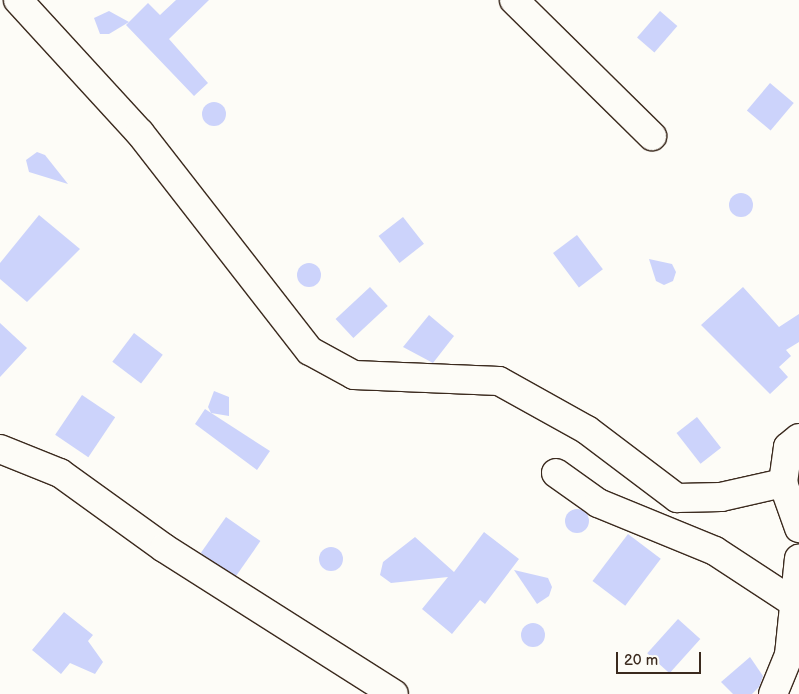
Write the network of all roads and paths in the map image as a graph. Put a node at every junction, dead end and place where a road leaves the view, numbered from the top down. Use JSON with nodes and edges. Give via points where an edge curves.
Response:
{"nodes":[{"id":1,"x":18,"y":0,"type":"edge"},
{"id":2,"x":514,"y":0,"type":"edge"},
{"id":3,"x":652,"y":136,"type":"dead end"},
{"id":4,"x":799,"y":438,"type":"edge"},
{"id":5,"x":0,"y":448,"type":"edge"},
{"id":6,"x":556,"y":473,"type":"dead end"},
{"id":7,"x":783,"y":483,"type":"junction"},
{"id":8,"x":799,"y":528,"type":"edge"},
{"id":9,"x":799,"y":559,"type":"edge"},
{"id":10,"x":793,"y":602,"type":"junction"},
{"id":11,"x":394,"y":694,"type":"edge"},
{"id":12,"x":773,"y":694,"type":"edge"}],
"edges":[{"from":1,"to":7,"type":"street","via":[[140,133],[310,350],[354,375],[499,381],[587,430],[677,498],[720,497]]},
{"from":2,"to":3,"type":"street"},
{"from":4,"to":7,"type":"street","via":[[788,447]]},
{"from":5,"to":11,"type":"street","via":[[60,473],[164,548]]},
{"from":6,"to":10,"type":"street","via":[[598,503],[715,551]]},
{"from":7,"to":8,"type":"street"},
{"from":9,"to":10,"type":"street"},
{"from":10,"to":12,"type":"street","via":[[789,655]]}]}
